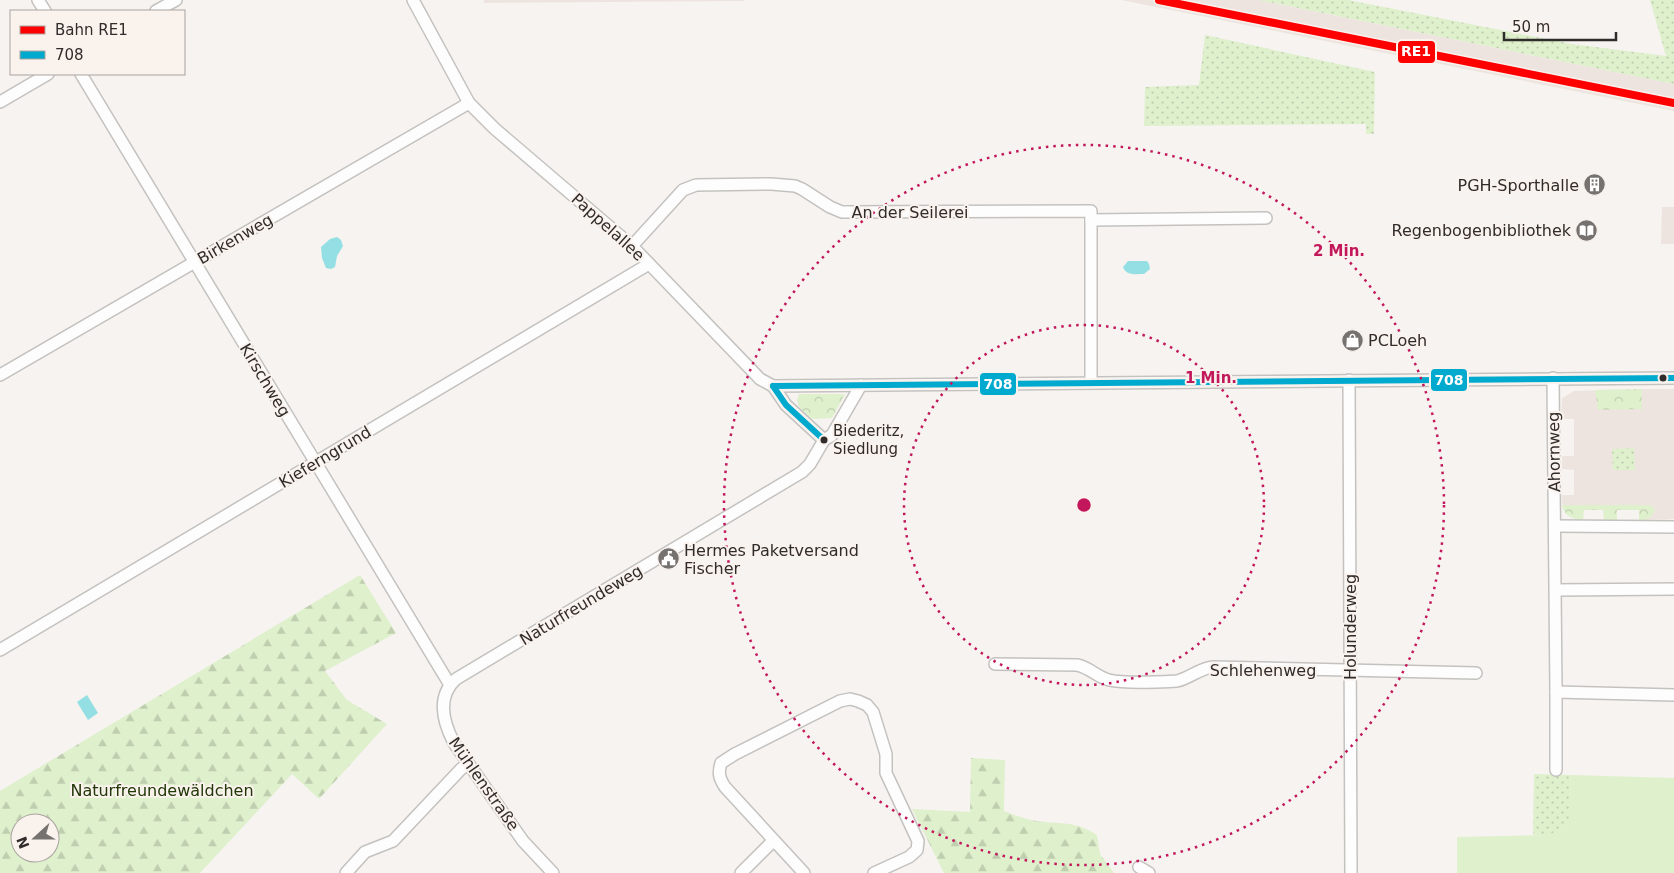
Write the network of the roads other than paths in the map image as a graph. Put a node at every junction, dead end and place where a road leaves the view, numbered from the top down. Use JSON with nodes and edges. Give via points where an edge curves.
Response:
{"nodes":[{"id":1,"x":176,"y":0,"type":"edge"},
{"id":2,"x":413,"y":0,"type":"edge"},
{"id":3,"x":158,"y":10,"type":"edge"},
{"id":4,"x":46,"y":75,"type":"edge"},
{"id":5,"x":82,"y":75,"type":"edge"},
{"id":6,"x":0,"y":102,"type":"edge"},
{"id":7,"x":469,"y":103,"type":"junction"},
{"id":8,"x":1266,"y":218,"type":"dead end"},
{"id":9,"x":1091,"y":220,"type":"junction"},
{"id":10,"x":632,"y":246,"type":"junction"},
{"id":11,"x":194,"y":262,"type":"junction"},
{"id":12,"x":649,"y":264,"type":"junction"},
{"id":13,"x":0,"y":375,"type":"edge"},
{"id":14,"x":1553,"y":378,"type":"junction"},
{"id":15,"x":1674,"y":378,"type":"edge"},
{"id":16,"x":1349,"y":380,"type":"junction"},
{"id":17,"x":1091,"y":382,"type":"junction"},
{"id":18,"x":861,"y":385,"type":"junction"},
{"id":19,"x":773,"y":386,"type":"junction"},
{"id":20,"x":824,"y":440,"type":"junction"},
{"id":21,"x":315,"y":463,"type":"junction"},
{"id":22,"x":1556,"y":526,"type":"junction"},
{"id":23,"x":1674,"y":527,"type":"edge"},
{"id":24,"x":1674,"y":589,"type":"edge"},
{"id":25,"x":1556,"y":590,"type":"junction"},
{"id":26,"x":0,"y":650,"type":"edge"},
{"id":27,"x":995,"y":664,"type":"dead end"},
{"id":28,"x":1350,"y":670,"type":"junction"},
{"id":29,"x":1476,"y":673,"type":"dead end"},
{"id":30,"x":450,"y":685,"type":"junction"},
{"id":31,"x":1556,"y":692,"type":"junction"},
{"id":32,"x":1674,"y":695,"type":"edge"},
{"id":33,"x":468,"y":764,"type":"junction"},
{"id":34,"x":1556,"y":770,"type":"dead end"},
{"id":35,"x":773,"y":841,"type":"junction"},
{"id":36,"x":346,"y":873,"type":"edge"},
{"id":37,"x":553,"y":873,"type":"edge"},
{"id":38,"x":741,"y":873,"type":"edge"},
{"id":39,"x":804,"y":873,"type":"edge"},
{"id":40,"x":874,"y":873,"type":"edge"},
{"id":41,"x":1351,"y":873,"type":"edge"}],
"edges":[{"from":1,"to":3,"type":"street"},
{"from":2,"to":7,"type":"street","name":"Pappelallee"},
{"from":4,"to":6,"type":"street"},
{"from":5,"to":11,"type":"street","name":"Kirschweg"},
{"from":7,"to":10,"type":"street","name":"Pappelallee"},
{"from":7,"to":11,"type":"street","name":"Birkenweg"},
{"from":8,"to":9,"type":"street","name":"An der Seilerei"},
{"from":9,"to":10,"type":"street","name":"An der Seilerei","via":[[1091,211],[842,212],[795,186],[696,185],[683,190]]},
{"from":9,"to":17,"type":"street"},
{"from":10,"to":12,"type":"street","name":"Pappelallee"},
{"from":11,"to":13,"type":"street","name":"Birkenweg"},
{"from":11,"to":21,"type":"street","name":"Kirschweg"},
{"from":12,"to":19,"type":"street","name":"Pappelallee","via":[[756,375]]},
{"from":12,"to":21,"type":"street","name":"Kieferngrund"},
{"from":14,"to":15,"type":"street"},
{"from":14,"to":16,"type":"street"},
{"from":14,"to":22,"type":"street","name":"Ahornweg"},
{"from":16,"to":17,"type":"street"},
{"from":16,"to":28,"type":"street","name":"Holunderweg"},
{"from":17,"to":18,"type":"street"},
{"from":18,"to":19,"type":"street"},
{"from":18,"to":20,"type":"street","name":"Naturfreundeweg","via":[[832,435]]},
{"from":19,"to":20,"type":"street","name":"Pappelallee","via":[[786,405]]},
{"from":20,"to":30,"type":"street","name":"Naturfreundeweg","via":[[810,464],[792,479]]},
{"from":21,"to":26,"type":"street","name":"Kieferngrund"},
{"from":21,"to":30,"type":"street","name":"Kirschweg"},
{"from":22,"to":23,"type":"street"},
{"from":22,"to":25,"type":"street","name":"Ahornweg"},
{"from":24,"to":25,"type":"street"},
{"from":25,"to":31,"type":"street","name":"Ahornweg"},
{"from":27,"to":28,"type":"street","name":"Schlehenweg","via":[[1077,665],[1102,678],[1118,681],[1177,681],[1213,667]]},
{"from":28,"to":29,"type":"street","name":"Schlehenweg"},
{"from":28,"to":41,"type":"street","name":"Holunderweg"},
{"from":30,"to":33,"type":"street","name":"Mühlenstraße","via":[[443,715],[454,744]]},
{"from":31,"to":32,"type":"street"},
{"from":31,"to":34,"type":"street","name":"Ahornweg"},
{"from":33,"to":36,"type":"street","via":[[393,840],[365,852]]},
{"from":33,"to":37,"type":"street","name":"Mühlenstraße","via":[[523,841]]},
{"from":35,"to":38,"type":"street"},
{"from":35,"to":39,"type":"street"},
{"from":35,"to":40,"type":"street","via":[[724,787],[718,771],[721,763],[850,698],[867,705],[873,712],[886,754],[886,773],[918,840],[917,850],[909,858]]}]}
